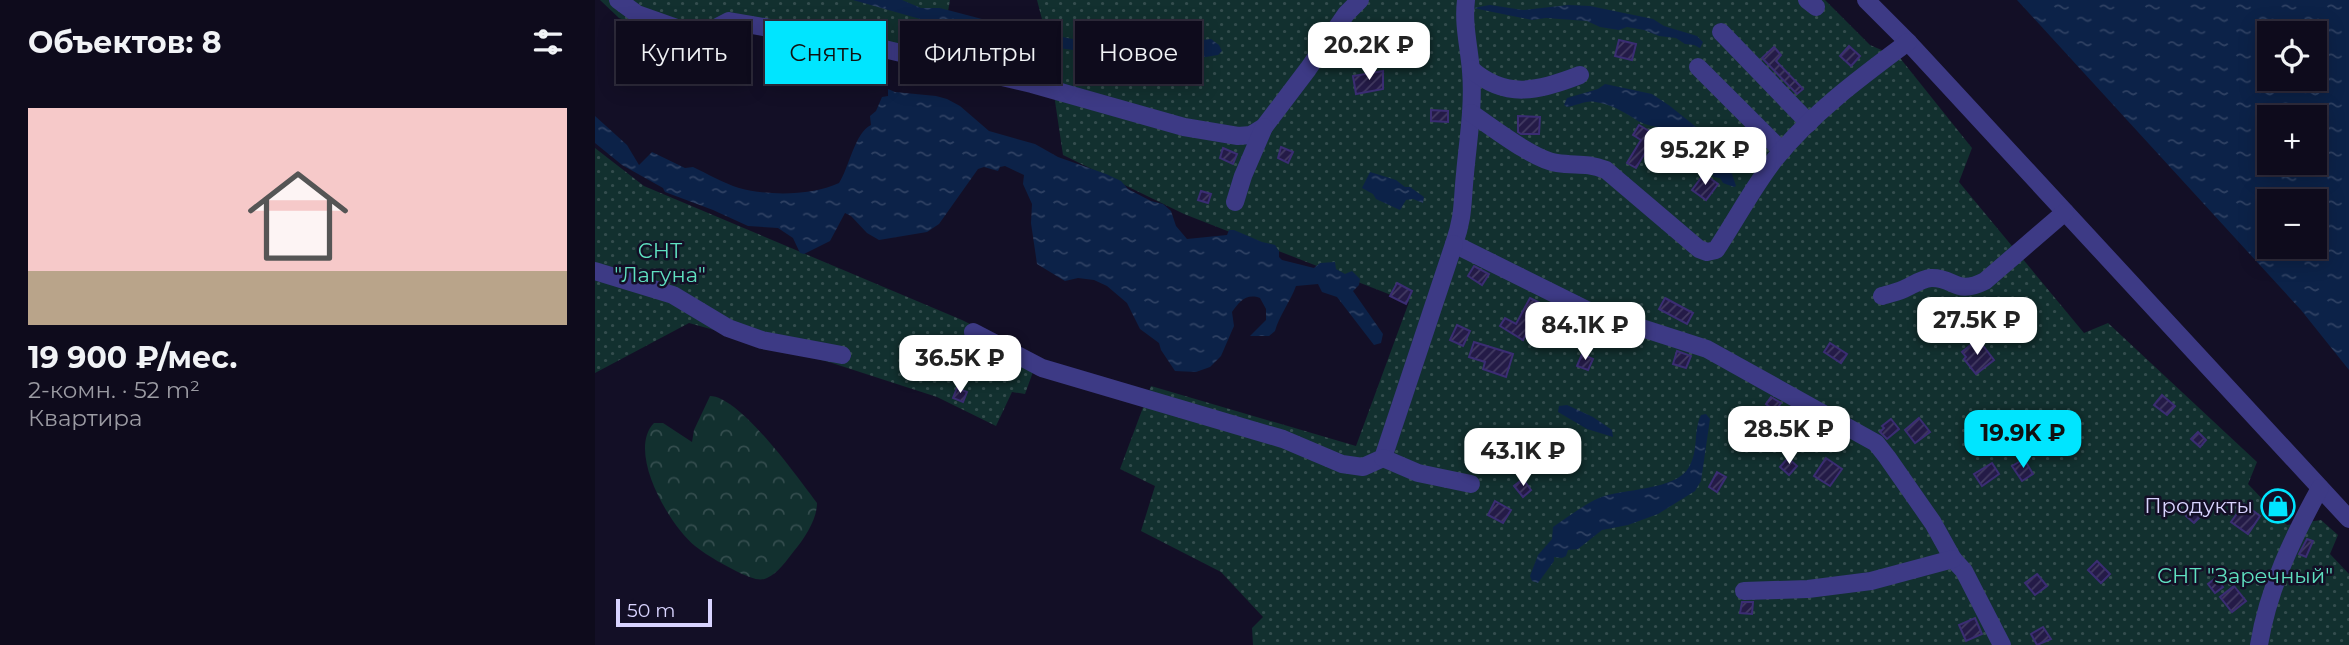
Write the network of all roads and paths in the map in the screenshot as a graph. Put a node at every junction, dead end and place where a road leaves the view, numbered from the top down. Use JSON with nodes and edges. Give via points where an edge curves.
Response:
{"nodes":[{"id":1,"x":618,"y":0,"type":"edge"},
{"id":2,"x":1360,"y":0,"type":"edge"},
{"id":3,"x":1466,"y":0,"type":"edge"},
{"id":4,"x":1866,"y":0,"type":"edge"},
{"id":5,"x":1721,"y":32,"type":"dead end"},
{"id":6,"x":1908,"y":42,"type":"junction"},
{"id":7,"x":1698,"y":67,"type":"dead end"},
{"id":8,"x":1471,"y":69,"type":"junction"},
{"id":9,"x":1580,"y":75,"type":"dead end"},
{"id":10,"x":1471,"y":113,"type":"junction"},
{"id":11,"x":1809,"y":123,"type":"junction"},
{"id":12,"x":1264,"y":128,"type":"junction"},
{"id":13,"x":1782,"y":151,"type":"junction"},
{"id":14,"x":1235,"y":202,"type":"dead end"},
{"id":15,"x":2065,"y":212,"type":"junction"},
{"id":16,"x":1454,"y":244,"type":"junction"},
{"id":17,"x":595,"y":271,"type":"edge"},
{"id":18,"x":1882,"y":296,"type":"dead end"},
{"id":19,"x":973,"y":332,"type":"dead end"},
{"id":20,"x":842,"y":355,"type":"dead end"},
{"id":21,"x":1383,"y":458,"type":"junction"},
{"id":22,"x":1471,"y":484,"type":"dead end"},
{"id":23,"x":2320,"y":488,"type":"junction"},
{"id":24,"x":2349,"y":519,"type":"edge"},
{"id":25,"x":1953,"y":559,"type":"junction"},
{"id":26,"x":1744,"y":590,"type":"dead end"},
{"id":27,"x":2002,"y":645,"type":"edge"},
{"id":28,"x":2259,"y":645,"type":"edge"}],
"edges":[{"from":1,"to":12,"type":"street","via":[[637,14],[688,32],[704,34],[729,21],[745,23],[863,44],[1032,84],[1184,127],[1238,136]]},
{"from":2,"to":12,"type":"street"},
{"from":3,"to":8,"type":"street"},
{"from":4,"to":6,"type":"street"},
{"from":5,"to":11,"type":"street"},
{"from":6,"to":11,"type":"street"},
{"from":6,"to":15,"type":"street"},
{"from":7,"to":13,"type":"street"},
{"from":8,"to":9,"type":"street","via":[[1486,82],[1514,90],[1561,83]]},
{"from":8,"to":10,"type":"street"},
{"from":10,"to":13,"type":"street","via":[[1537,155],[1556,163],[1590,164],[1606,170],[1707,252],[1716,250]]},
{"from":10,"to":16,"type":"street","via":[[1464,208]]},
{"from":11,"to":13,"type":"street"},
{"from":12,"to":14,"type":"street"},
{"from":15,"to":18,"type":"street","via":[[1985,281],[1959,287],[1929,278]]},
{"from":15,"to":23,"type":"street"},
{"from":16,"to":21,"type":"street"},
{"from":16,"to":25,"type":"street","via":[[1589,311],[1707,349],[1876,443]]},
{"from":17,"to":20,"type":"street","via":[[673,295],[728,328],[762,340]]},
{"from":19,"to":21,"type":"street","via":[[1075,380],[1283,439],[1342,464],[1363,467]]},
{"from":21,"to":22,"type":"street","via":[[1418,473]]},
{"from":23,"to":24,"type":"street"},
{"from":23,"to":28,"type":"street","via":[[2294,537]]},
{"from":25,"to":26,"type":"street","via":[[1871,581],[1808,589]]},
{"from":25,"to":27,"type":"street","via":[[1964,571]]}]}
